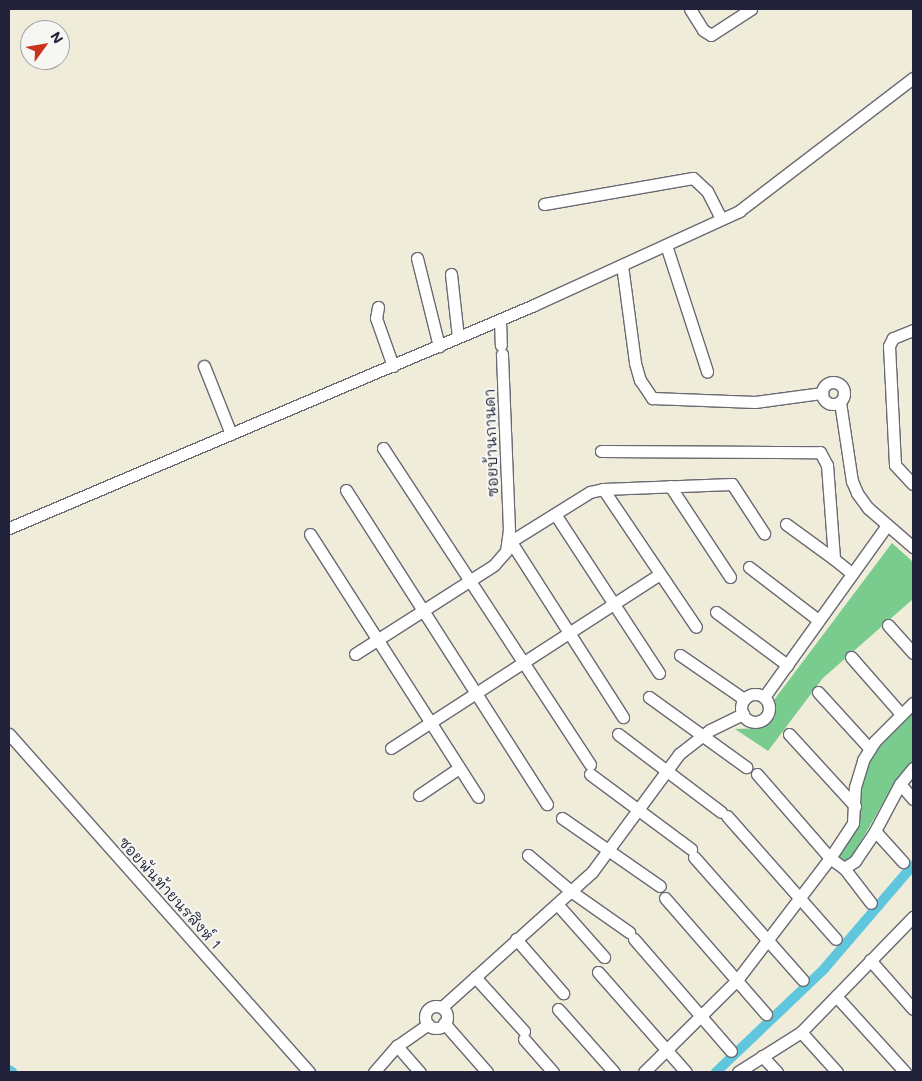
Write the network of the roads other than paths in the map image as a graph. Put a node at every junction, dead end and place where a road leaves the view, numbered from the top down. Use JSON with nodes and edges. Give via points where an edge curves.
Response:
{"nodes":[{"id":1,"x":690,"y":9,"type":"edge"},
{"id":2,"x":751,"y":9,"type":"edge"},
{"id":3,"x":913,"y":78,"type":"edge"},
{"id":4,"x":544,"y":204,"type":"dead end"},
{"id":5,"x":721,"y":219,"type":"junction"},
{"id":6,"x":666,"y":245,"type":"junction"},
{"id":7,"x":417,"y":258,"type":"dead end"},
{"id":8,"x":622,"y":265,"type":"junction"},
{"id":9,"x":451,"y":274,"type":"dead end"},
{"id":10,"x":378,"y":307,"type":"dead end"},
{"id":11,"x":500,"y":320,"type":"junction"},
{"id":12,"x":913,"y":330,"type":"edge"},
{"id":13,"x":458,"y":337,"type":"junction"},
{"id":14,"x":439,"y":346,"type":"junction"},
{"id":15,"x":204,"y":366,"type":"dead end"},
{"id":16,"x":394,"y":366,"type":"junction"},
{"id":17,"x":708,"y":371,"type":"dead end"},
{"id":18,"x":822,"y":393,"type":"junction"},
{"id":19,"x":840,"y":402,"type":"junction"},
{"id":20,"x":231,"y":434,"type":"junction"},
{"id":21,"x":383,"y":448,"type":"dead end"},
{"id":22,"x":601,"y":451,"type":"dead end"},
{"id":23,"x":913,"y":484,"type":"edge"},
{"id":24,"x":670,"y":486,"type":"junction"},
{"id":25,"x":603,"y":489,"type":"junction"},
{"id":26,"x":346,"y":490,"type":"dead end"},
{"id":27,"x":556,"y":514,"type":"junction"},
{"id":28,"x":786,"y":524,"type":"dead end"},
{"id":29,"x":887,"y":525,"type":"junction"},
{"id":30,"x":9,"y":528,"type":"edge"},
{"id":31,"x":764,"y":533,"type":"dead end"},
{"id":32,"x":310,"y":534,"type":"dead end"},
{"id":33,"x":510,"y":542,"type":"junction"},
{"id":34,"x":913,"y":547,"type":"edge"},
{"id":35,"x":834,"y":559,"type":"junction"},
{"id":36,"x":749,"y":567,"type":"dead end"},
{"id":37,"x":851,"y":573,"type":"junction"},
{"id":38,"x":660,"y":574,"type":"junction"},
{"id":39,"x":730,"y":577,"type":"dead end"},
{"id":40,"x":469,"y":582,"type":"junction"},
{"id":41,"x":614,"y":604,"type":"junction"},
{"id":42,"x":425,"y":611,"type":"junction"},
{"id":43,"x":716,"y":612,"type":"dead end"},
{"id":44,"x":818,"y":620,"type":"junction"},
{"id":45,"x":888,"y":625,"type":"dead end"},
{"id":46,"x":696,"y":627,"type":"dead end"},
{"id":47,"x":568,"y":633,"type":"junction"},
{"id":48,"x":378,"y":640,"type":"junction"},
{"id":49,"x":913,"y":653,"type":"edge"},
{"id":50,"x":355,"y":654,"type":"dead end"},
{"id":51,"x":680,"y":655,"type":"dead end"},
{"id":52,"x":851,"y":657,"type":"dead end"},
{"id":53,"x":521,"y":663,"type":"junction"},
{"id":54,"x":786,"y":665,"type":"junction"},
{"id":55,"x":659,"y":673,"type":"dead end"},
{"id":56,"x":476,"y":692,"type":"junction"},
{"id":57,"x":818,"y":692,"type":"dead end"},
{"id":58,"x":649,"y":697,"type":"dead end"},
{"id":59,"x":764,"y":697,"type":"junction"},
{"id":60,"x":744,"y":699,"type":"junction"},
{"id":61,"x":913,"y":704,"type":"edge"},
{"id":62,"x":743,"y":714,"type":"junction"},
{"id":63,"x":902,"y":714,"type":"junction"},
{"id":64,"x":623,"y":717,"type":"dead end"},
{"id":65,"x":429,"y":722,"type":"junction"},
{"id":66,"x":9,"y":734,"type":"edge"},
{"id":67,"x":618,"y":734,"type":"dead end"},
{"id":68,"x":789,"y":734,"type":"dead end"},
{"id":69,"x":702,"y":735,"type":"junction"},
{"id":70,"x":392,"y":748,"type":"dead end"},
{"id":71,"x":870,"y":749,"type":"junction"},
{"id":72,"x":746,"y":767,"type":"dead end"},
{"id":73,"x":459,"y":768,"type":"junction"},
{"id":74,"x":913,"y":768,"type":"edge"},
{"id":75,"x":665,"y":771,"type":"junction"},
{"id":76,"x":757,"y":774,"type":"dead end"},
{"id":77,"x":900,"y":784,"type":"junction"},
{"id":78,"x":419,"y":795,"type":"dead end"},
{"id":79,"x":478,"y":797,"type":"dead end"},
{"id":80,"x":913,"y":799,"type":"edge"},
{"id":81,"x":547,"y":804,"type":"dead end"},
{"id":82,"x":856,"y":806,"type":"junction"},
{"id":83,"x":637,"y":810,"type":"junction"},
{"id":84,"x":562,"y":818,"type":"dead end"},
{"id":85,"x":875,"y":831,"type":"junction"},
{"id":86,"x":608,"y":850,"type":"junction"},
{"id":87,"x":528,"y":855,"type":"dead end"},
{"id":88,"x":830,"y":858,"type":"junction"},
{"id":89,"x":903,"y":862,"type":"dead end"},
{"id":90,"x":844,"y":868,"type":"junction"},
{"id":91,"x":660,"y":886,"type":"dead end"},
{"id":92,"x":572,"y":892,"type":"junction"},
{"id":93,"x":665,"y":898,"type":"dead end"},
{"id":94,"x":800,"y":898,"type":"junction"},
{"id":95,"x":871,"y":902,"type":"dead end"},
{"id":96,"x":557,"y":904,"type":"junction"},
{"id":97,"x":911,"y":924,"type":"edge"},
{"id":98,"x":516,"y":938,"type":"junction"},
{"id":99,"x":836,"y":939,"type":"dead end"},
{"id":100,"x":769,"y":940,"type":"junction"},
{"id":101,"x":604,"y":957,"type":"dead end"},
{"id":102,"x":870,"y":960,"type":"junction"},
{"id":103,"x":598,"y":972,"type":"dead end"},
{"id":104,"x":474,"y":977,"type":"junction"},
{"id":105,"x":737,"y":980,"type":"junction"},
{"id":106,"x":803,"y":980,"type":"dead end"},
{"id":107,"x":563,"y":993,"type":"dead end"},
{"id":108,"x":836,"y":996,"type":"junction"},
{"id":109,"x":442,"y":1007,"type":"junction"},
{"id":110,"x":558,"y":1009,"type":"dead end"},
{"id":111,"x":913,"y":1009,"type":"edge"},
{"id":112,"x":766,"y":1014,"type":"dead end"},
{"id":113,"x":702,"y":1017,"type":"junction"},
{"id":114,"x":428,"y":1024,"type":"junction"},
{"id":115,"x":444,"y":1024,"type":"junction"},
{"id":116,"x":801,"y":1032,"type":"junction"},
{"id":117,"x":397,"y":1046,"type":"junction"},
{"id":118,"x":667,"y":1051,"type":"junction"},
{"id":119,"x":731,"y":1051,"type":"dead end"},
{"id":120,"x":762,"y":1056,"type":"junction"},
{"id":121,"x":309,"y":1072,"type":"edge"},
{"id":122,"x":374,"y":1072,"type":"edge"},
{"id":123,"x":420,"y":1072,"type":"edge"},
{"id":124,"x":487,"y":1072,"type":"edge"},
{"id":125,"x":553,"y":1072,"type":"edge"},
{"id":126,"x":614,"y":1072,"type":"edge"},
{"id":127,"x":644,"y":1072,"type":"edge"},
{"id":128,"x":686,"y":1072,"type":"edge"},
{"id":129,"x":738,"y":1072,"type":"edge"},
{"id":130,"x":778,"y":1072,"type":"edge"},
{"id":131,"x":837,"y":1072,"type":"edge"},
{"id":132,"x":905,"y":1072,"type":"edge"}],
"edges":[{"from":1,"to":2,"type":"street","via":[[703,30],[711,35]]},
{"from":3,"to":5,"type":"street","via":[[770,190]]},
{"from":4,"to":5,"type":"street","via":[[693,178],[707,191]]},
{"from":5,"to":6,"type":"street"},
{"from":6,"to":8,"type":"street"},
{"from":6,"to":17,"type":"street"},
{"from":7,"to":14,"type":"street"},
{"from":8,"to":11,"type":"street"},
{"from":8,"to":18,"type":"street","via":[[635,362],[640,380],[652,398],[755,402]]},
{"from":9,"to":13,"type":"street"},
{"from":10,"to":16,"type":"street","via":[[376,318]]},
{"from":11,"to":13,"type":"street"},
{"from":11,"to":33,"type":"street","name":"ซอยบ้านกานดา"},
{"from":12,"to":23,"type":"street","via":[[893,338],[889,346],[895,465]]},
{"from":13,"to":14,"type":"street"},
{"from":14,"to":16,"type":"street"},
{"from":15,"to":20,"type":"street"},
{"from":16,"to":20,"type":"street"},
{"from":18,"to":19,"type":"street","via":[[828,403]]},
{"from":18,"to":19,"type":"street","via":[[826,384],[839,384],[844,393]]},
{"from":19,"to":29,"type":"street","via":[[852,481],[860,499]]},
{"from":20,"to":30,"type":"street"},
{"from":21,"to":40,"type":"street"},
{"from":22,"to":35,"type":"street","via":[[820,452],[827,465]]},
{"from":24,"to":25,"type":"street"},
{"from":24,"to":31,"type":"street","via":[[732,484]]},
{"from":24,"to":39,"type":"street"},
{"from":25,"to":27,"type":"street","via":[[590,492]]},
{"from":25,"to":38,"type":"street"},
{"from":26,"to":42,"type":"street"},
{"from":27,"to":33,"type":"street"},
{"from":27,"to":41,"type":"street"},
{"from":28,"to":35,"type":"street"},
{"from":29,"to":34,"type":"street"},
{"from":29,"to":37,"type":"street"},
{"from":32,"to":48,"type":"street"},
{"from":33,"to":40,"type":"street","via":[[499,562]]},
{"from":33,"to":47,"type":"street"},
{"from":35,"to":37,"type":"street"},
{"from":36,"to":44,"type":"street"},
{"from":37,"to":44,"type":"street"},
{"from":38,"to":41,"type":"street"},
{"from":38,"to":46,"type":"street"},
{"from":40,"to":42,"type":"street"},
{"from":40,"to":53,"type":"street"},
{"from":41,"to":47,"type":"street"},
{"from":41,"to":55,"type":"street"},
{"from":42,"to":48,"type":"street"},
{"from":42,"to":56,"type":"street"},
{"from":43,"to":54,"type":"street"},
{"from":44,"to":54,"type":"street"},
{"from":45,"to":49,"type":"street"},
{"from":47,"to":53,"type":"street"},
{"from":47,"to":64,"type":"street"},
{"from":48,"to":50,"type":"street"},
{"from":48,"to":65,"type":"street"},
{"from":51,"to":60,"type":"street"},
{"from":52,"to":63,"type":"street"},
{"from":53,"to":56,"type":"street"},
{"from":53,"to":83,"type":"street","via":[[590,769]]},
{"from":54,"to":59,"type":"street"},
{"from":56,"to":65,"type":"street"},
{"from":56,"to":81,"type":"street"},
{"from":57,"to":71,"type":"street"},
{"from":58,"to":69,"type":"street"},
{"from":59,"to":60,"type":"street","via":[[754,694]]},
{"from":59,"to":62,"type":"street","via":[[769,707],[766,717],[751,721]]},
{"from":60,"to":62,"type":"street"},
{"from":61,"to":63,"type":"street"},
{"from":62,"to":69,"type":"street"},
{"from":63,"to":71,"type":"street"},
{"from":65,"to":70,"type":"street"},
{"from":65,"to":73,"type":"street"},
{"from":66,"to":121,"type":"street","name":"ซอยพันท้ายนรสิงห์ 1"},
{"from":67,"to":75,"type":"street"},
{"from":68,"to":82,"type":"street"},
{"from":69,"to":72,"type":"street"},
{"from":69,"to":75,"type":"street"},
{"from":71,"to":82,"type":"street","via":[[858,773]]},
{"from":73,"to":78,"type":"street"},
{"from":73,"to":79,"type":"street"},
{"from":74,"to":77,"type":"street"},
{"from":75,"to":83,"type":"street"},
{"from":75,"to":94,"type":"street","via":[[724,814]]},
{"from":76,"to":88,"type":"street"},
{"from":77,"to":80,"type":"street"},
{"from":77,"to":85,"type":"street"},
{"from":82,"to":88,"type":"street","via":[[853,823]]},
{"from":83,"to":86,"type":"street"},
{"from":83,"to":100,"type":"street","via":[[693,853]]},
{"from":84,"to":86,"type":"street"},
{"from":85,"to":89,"type":"street"},
{"from":85,"to":90,"type":"street","via":[[855,861]]},
{"from":86,"to":91,"type":"street"},
{"from":86,"to":92,"type":"street"},
{"from":87,"to":92,"type":"street"},
{"from":88,"to":90,"type":"street"},
{"from":88,"to":94,"type":"street"},
{"from":90,"to":95,"type":"street"},
{"from":92,"to":96,"type":"street"},
{"from":92,"to":113,"type":"street","via":[[631,935]]},
{"from":93,"to":105,"type":"street"},
{"from":94,"to":99,"type":"street"},
{"from":94,"to":100,"type":"street"},
{"from":96,"to":98,"type":"street"},
{"from":96,"to":101,"type":"street"},
{"from":97,"to":102,"type":"street"},
{"from":98,"to":104,"type":"street"},
{"from":98,"to":107,"type":"street"},
{"from":100,"to":105,"type":"street"},
{"from":100,"to":106,"type":"street"},
{"from":102,"to":108,"type":"street"},
{"from":102,"to":111,"type":"street"},
{"from":103,"to":118,"type":"street"},
{"from":104,"to":109,"type":"street"},
{"from":104,"to":125,"type":"street"},
{"from":105,"to":112,"type":"street"},
{"from":105,"to":113,"type":"street"},
{"from":108,"to":116,"type":"street"},
{"from":108,"to":132,"type":"street"},
{"from":109,"to":114,"type":"street","via":[[428,1010]]},
{"from":109,"to":115,"type":"street","via":[[447,1016]]},
{"from":110,"to":126,"type":"street"},
{"from":113,"to":118,"type":"street"},
{"from":113,"to":119,"type":"street"},
{"from":114,"to":115,"type":"street","via":[[438,1027]]},
{"from":114,"to":117,"type":"street"},
{"from":115,"to":124,"type":"street"},
{"from":116,"to":120,"type":"street"},
{"from":116,"to":131,"type":"street"},
{"from":117,"to":122,"type":"street"},
{"from":117,"to":123,"type":"street"},
{"from":118,"to":127,"type":"street"},
{"from":118,"to":128,"type":"street"},
{"from":120,"to":129,"type":"street"},
{"from":120,"to":130,"type":"street"}]}
